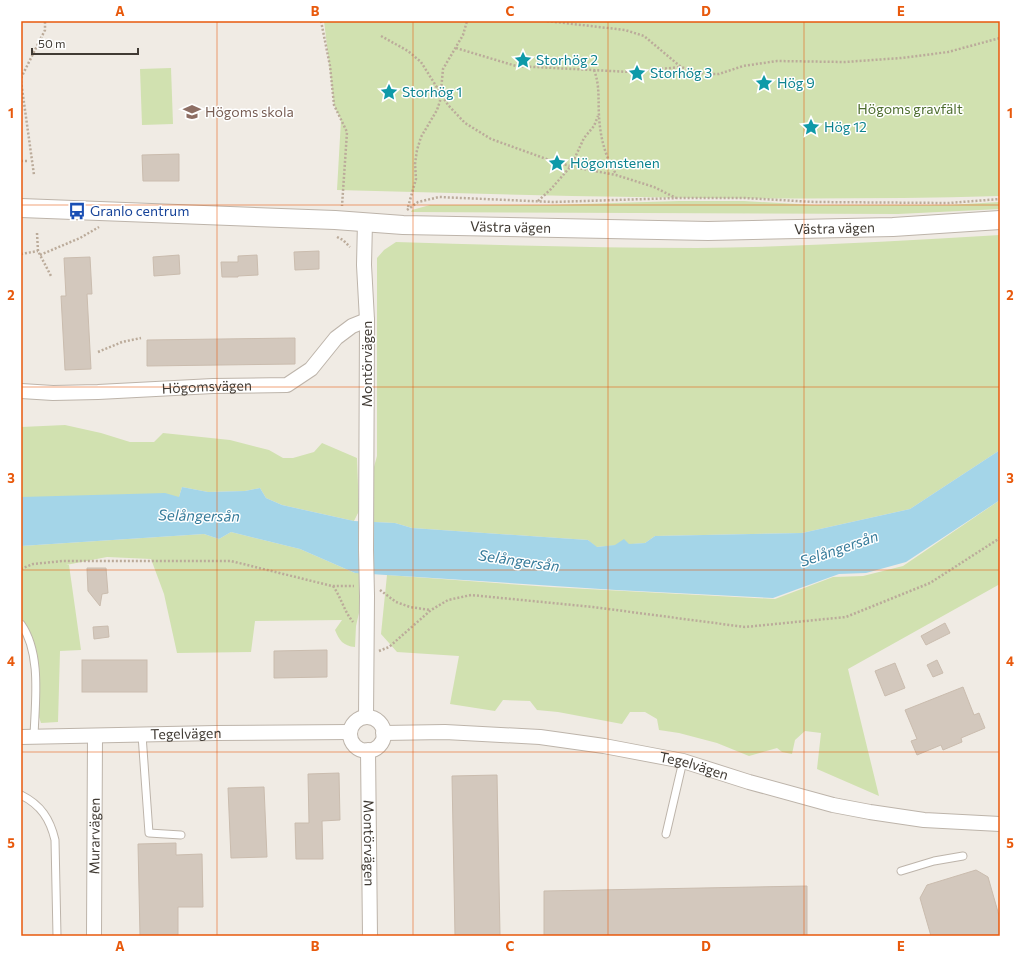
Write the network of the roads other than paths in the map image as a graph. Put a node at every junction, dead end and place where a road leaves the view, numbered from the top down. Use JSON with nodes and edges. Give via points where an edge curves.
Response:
{"nodes":[{"id":1,"x":21,"y":208,"type":"edge"},
{"id":2,"x":1000,"y":220,"type":"edge"},
{"id":3,"x":365,"y":222,"type":"junction"},
{"id":4,"x":367,"y":320,"type":"junction"},
{"id":5,"x":21,"y":391,"type":"edge"},
{"id":6,"x":21,"y":624,"type":"edge"},
{"id":7,"x":366,"y":717,"type":"junction"},
{"id":8,"x":350,"y":732,"type":"junction"},
{"id":9,"x":383,"y":733,"type":"junction"},
{"id":10,"x":142,"y":735,"type":"junction"},
{"id":11,"x":94,"y":736,"type":"junction"},
{"id":12,"x":28,"y":737,"type":"edge"},
{"id":13,"x":368,"y":750,"type":"junction"},
{"id":14,"x":683,"y":761,"type":"junction"},
{"id":15,"x":21,"y":795,"type":"edge"},
{"id":16,"x":1000,"y":824,"type":"edge"},
{"id":17,"x":666,"y":834,"type":"dead end"},
{"id":18,"x":181,"y":835,"type":"dead end"},
{"id":19,"x":963,"y":856,"type":"dead end"},
{"id":20,"x":902,"y":871,"type":"dead end"},
{"id":21,"x":57,"y":936,"type":"edge"},
{"id":22,"x":94,"y":936,"type":"edge"},
{"id":23,"x":370,"y":936,"type":"edge"}],
"edges":[{"from":1,"to":3,"type":"street","name":"Västra vägen"},
{"from":2,"to":3,"type":"street","name":"Västra vägen","via":[[893,227],[708,231],[411,226]]},
{"from":3,"to":4,"type":"street","name":"Montörvägen"},
{"from":4,"to":5,"type":"street","name":"Högomsvägen","via":[[352,326],[336,338],[311,369],[287,385],[98,392]]},
{"from":4,"to":7,"type":"street","name":"Montörvägen","bridge":true},
{"from":6,"to":12,"type":"lane","via":[[28,637],[36,670]]},
{"from":7,"to":8,"type":"street","via":[[355,722]]},
{"from":7,"to":9,"type":"street","via":[[376,720]]},
{"from":8,"to":10,"type":"street","name":"Tegelvägen"},
{"from":8,"to":13,"type":"street","via":[[353,743],[362,750]]},
{"from":9,"to":13,"type":"street","via":[[378,746]]},
{"from":9,"to":14,"type":"street","name":"Tegelvägen","via":[[445,732],[540,737]]},
{"from":10,"to":11,"type":"street","name":"Tegelvägen"},
{"from":10,"to":18,"type":"lane","via":[[149,832]]},
{"from":11,"to":12,"type":"street","name":"Tegelvägen"},
{"from":11,"to":22,"type":"street","name":"Murarvägen"},
{"from":13,"to":23,"type":"street","name":"Montörvägen"},
{"from":14,"to":16,"type":"street","name":"Tegelvägen","via":[[749,782],[848,808],[924,820]]},
{"from":14,"to":17,"type":"lane"},
{"from":15,"to":21,"type":"lane","via":[[33,802],[43,813],[51,825],[55,840]]},
{"from":19,"to":20,"type":"lane","via":[[934,861]]}]}
